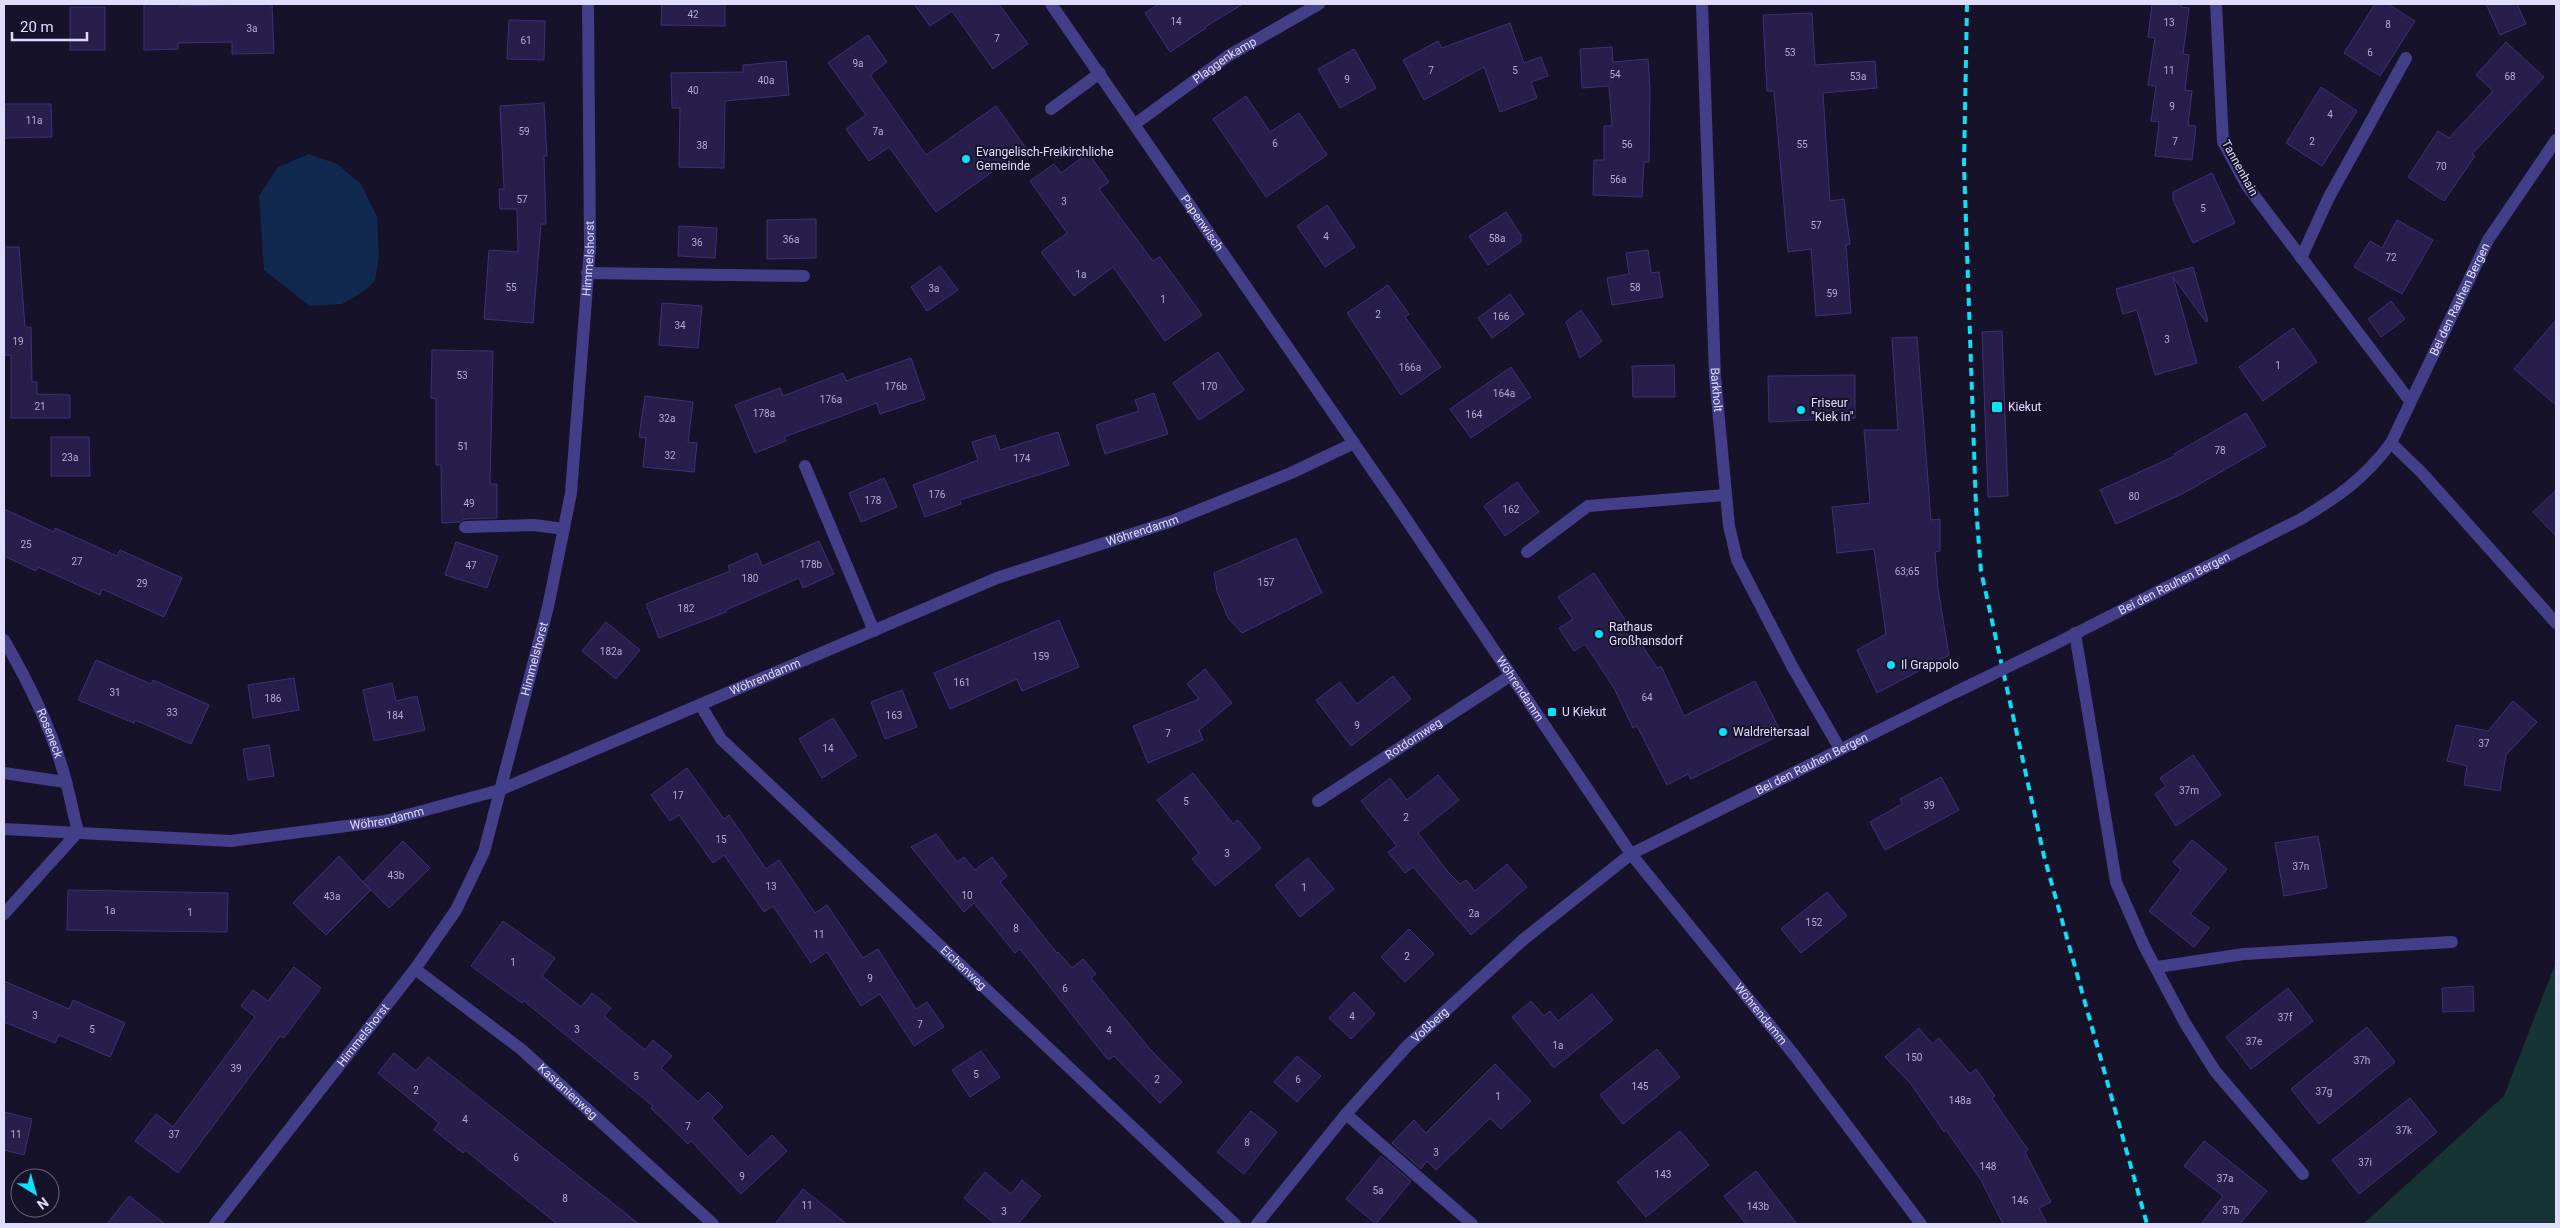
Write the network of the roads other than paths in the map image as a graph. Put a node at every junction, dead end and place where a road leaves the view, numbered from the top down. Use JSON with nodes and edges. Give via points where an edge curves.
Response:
{"nodes":[{"id":1,"x":588,"y":4,"type":"edge"},
{"id":2,"x":1051,"y":4,"type":"edge"},
{"id":3,"x":1319,"y":4,"type":"edge"},
{"id":4,"x":1702,"y":4,"type":"edge"},
{"id":5,"x":2216,"y":4,"type":"edge"},
{"id":6,"x":2406,"y":58,"type":"dead end"},
{"id":7,"x":1100,"y":73,"type":"junction"},
{"id":8,"x":1051,"y":109,"type":"dead end"},
{"id":9,"x":1135,"y":124,"type":"junction"},
{"id":10,"x":2556,"y":140,"type":"edge"},
{"id":11,"x":2301,"y":258,"type":"junction"},
{"id":12,"x":587,"y":273,"type":"junction"},
{"id":13,"x":804,"y":276,"type":"dead end"},
{"id":14,"x":2410,"y":401,"type":"junction"},
{"id":15,"x":1354,"y":443,"type":"junction"},
{"id":16,"x":2391,"y":443,"type":"junction"},
{"id":17,"x":805,"y":466,"type":"dead end"},
{"id":18,"x":1725,"y":496,"type":"junction"},
{"id":19,"x":465,"y":527,"type":"dead end"},
{"id":20,"x":564,"y":529,"type":"junction"},
{"id":21,"x":1527,"y":552,"type":"dead end"},
{"id":22,"x":2556,"y":622,"type":"edge"},
{"id":23,"x":874,"y":631,"type":"junction"},
{"id":24,"x":2075,"y":633,"type":"junction"},
{"id":25,"x":4,"y":640,"type":"edge"},
{"id":26,"x":1510,"y":676,"type":"junction"},
{"id":27,"x":701,"y":706,"type":"junction"},
{"id":28,"x":1840,"y":749,"type":"junction"},
{"id":29,"x":4,"y":773,"type":"edge"},
{"id":30,"x":65,"y":782,"type":"junction"},
{"id":31,"x":500,"y":790,"type":"junction"},
{"id":32,"x":1318,"y":801,"type":"dead end"},
{"id":33,"x":4,"y":829,"type":"edge"},
{"id":34,"x":78,"y":832,"type":"junction"},
{"id":35,"x":1630,"y":854,"type":"junction"},
{"id":36,"x":4,"y":914,"type":"edge"},
{"id":37,"x":2452,"y":942,"type":"dead end"},
{"id":38,"x":2157,"y":967,"type":"junction"},
{"id":39,"x":415,"y":969,"type":"junction"},
{"id":40,"x":1346,"y":1114,"type":"junction"},
{"id":41,"x":2302,"y":1174,"type":"dead end"},
{"id":42,"x":215,"y":1224,"type":"edge"},
{"id":43,"x":714,"y":1224,"type":"edge"},
{"id":44,"x":1235,"y":1224,"type":"edge"},
{"id":45,"x":1257,"y":1224,"type":"edge"},
{"id":46,"x":1472,"y":1224,"type":"edge"},
{"id":47,"x":1921,"y":1224,"type":"edge"}],
"edges":[{"from":1,"to":12,"type":"street","name":"Himmelshorst","via":[[590,248]]},
{"from":2,"to":7,"type":"street","name":"Papenwisch"},
{"from":3,"to":9,"type":"street","name":"Plaggenkamp","via":[[1228,56]]},
{"from":4,"to":18,"type":"street","name":"Barkholt","via":[[1715,376]]},
{"from":5,"to":11,"type":"street","name":"Tannenhain","via":[[2223,142],[2247,186]]},
{"from":6,"to":11,"type":"street","via":[[2329,197]]},
{"from":7,"to":8,"type":"street"},
{"from":7,"to":9,"type":"street","name":"Papenwisch"},
{"from":9,"to":15,"type":"street","name":"Papenwisch"},
{"from":10,"to":14,"type":"street","name":"Bei den Rauhen Bergen","via":[[2488,240]]},
{"from":11,"to":14,"type":"street","name":"Tannenhain"},
{"from":12,"to":13,"type":"street"},
{"from":12,"to":20,"type":"street","name":"Himmelshorst","via":[[579,407],[571,493]]},
{"from":14,"to":16,"type":"street","name":"Bei den Rauhen Bergen"},
{"from":15,"to":23,"type":"street","name":"Wöhrendamm","via":[[1291,473],[1172,521],[996,578]]},
{"from":15,"to":26,"type":"street","name":"Wöhrendamm"},
{"from":16,"to":22,"type":"street"},
{"from":16,"to":24,"type":"street","name":"Bei den Rauhen Bergen","via":[[2374,466],[2339,496],[2301,519]]},
{"from":17,"to":23,"type":"street"},
{"from":18,"to":21,"type":"street","via":[[1588,506]]},
{"from":18,"to":28,"type":"street","name":"Barkholt","via":[[1737,560],[1793,668]]},
{"from":19,"to":20,"type":"street","via":[[534,525]]},
{"from":20,"to":31,"type":"street","name":"Himmelshorst","via":[[548,607]]},
{"from":23,"to":27,"type":"street","name":"Wöhrendamm"},
{"from":24,"to":28,"type":"street","name":"Bei den Rauhen Bergen","bridge":true},
{"from":24,"to":38,"type":"street","via":[[2116,882],[2144,946]]},
{"from":25,"to":30,"type":"street","name":"Roseneck","via":[[46,723]]},
{"from":26,"to":32,"type":"street","name":"Rotdornweg"},
{"from":26,"to":35,"type":"street","name":"Wöhrendamm"},
{"from":27,"to":31,"type":"street","name":"Wöhrendamm"},
{"from":27,"to":44,"type":"street","name":"Eichenweg","via":[[721,739]]},
{"from":28,"to":35,"type":"street","name":"Bei den Rauhen Bergen"},
{"from":29,"to":30,"type":"street"},
{"from":30,"to":34,"type":"street","name":"Roseneck"},
{"from":31,"to":34,"type":"street","name":"Wöhrendamm","via":[[385,821],[231,841]]},
{"from":31,"to":39,"type":"street","name":"Himmelshorst","via":[[484,852],[456,910]]},
{"from":33,"to":34,"type":"street","name":"Wöhrendamm"},
{"from":34,"to":36,"type":"street"},
{"from":35,"to":40,"type":"street","name":"Voßberg","via":[[1524,939],[1408,1045]]},
{"from":35,"to":47,"type":"street","name":"Wöhrendamm","via":[[1801,1063]]},
{"from":37,"to":38,"type":"street","via":[[2244,954]]},
{"from":38,"to":41,"type":"street","via":[[2185,1023],[2215,1071]]},
{"from":39,"to":42,"type":"street","name":"Himmelshorst"},
{"from":39,"to":43,"type":"street","name":"Kastanienweg","via":[[521,1050]]},
{"from":40,"to":45,"type":"street","name":"Voßberg"},
{"from":40,"to":46,"type":"street"}]}
